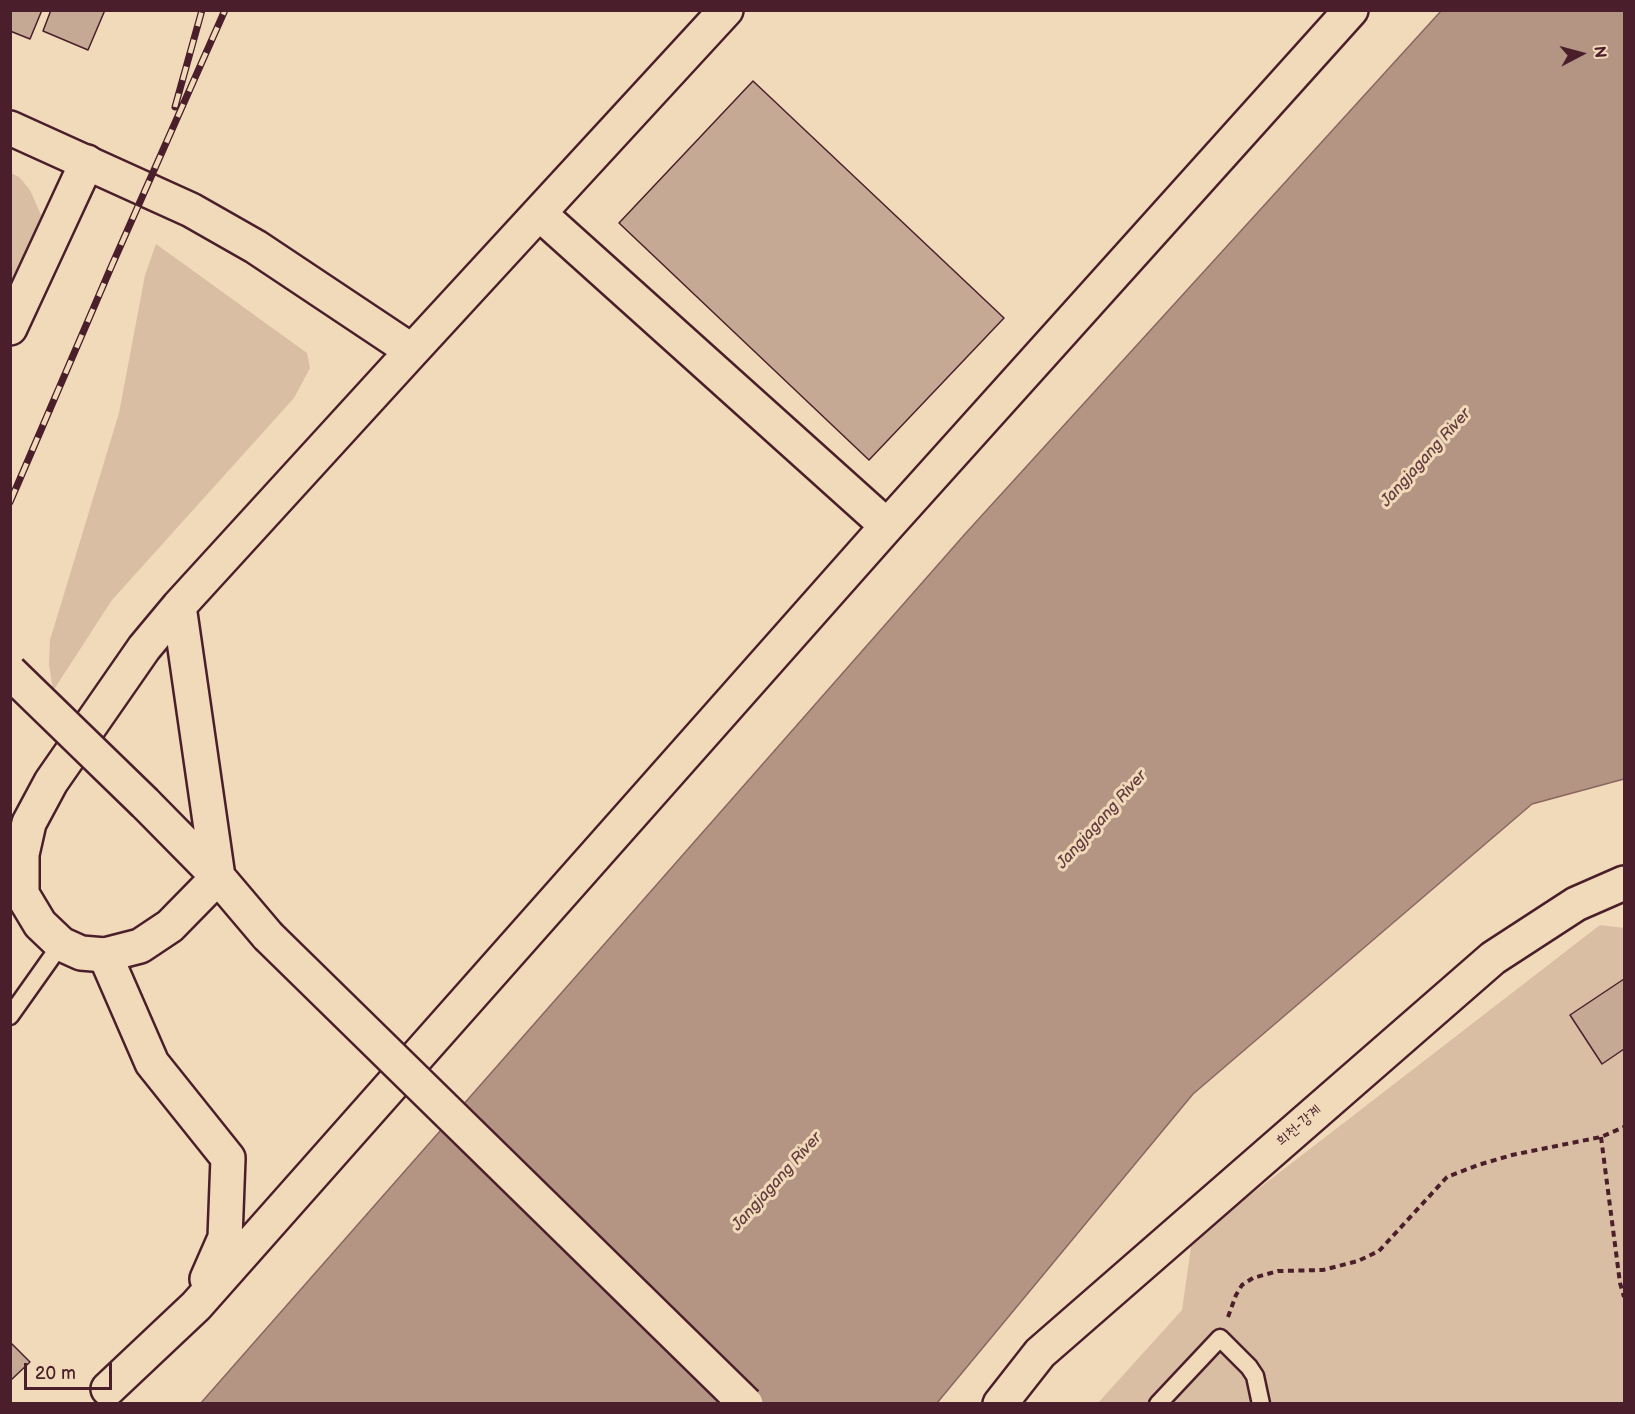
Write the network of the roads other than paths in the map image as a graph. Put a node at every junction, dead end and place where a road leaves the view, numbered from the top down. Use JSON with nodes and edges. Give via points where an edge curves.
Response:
{"nodes":[{"id":1,"x":726,"y":10,"type":"edge"},
{"id":2,"x":1351,"y":10,"type":"edge"},
{"id":3,"x":10,"y":128,"type":"edge"},
{"id":4,"x":87,"y":162,"type":"junction"},
{"id":5,"x":540,"y":214,"type":"junction"},
{"id":6,"x":10,"y":328,"type":"edge"},
{"id":7,"x":412,"y":351,"type":"junction"},
{"id":8,"x":887,"y":526,"type":"junction"},
{"id":9,"x":179,"y":606,"type":"junction"},
{"id":10,"x":10,"y":672,"type":"edge"},
{"id":11,"x":218,"y":878,"type":"junction"},
{"id":12,"x":1624,"y":883,"type":"edge"},
{"id":13,"x":61,"y":944,"type":"junction"},
{"id":14,"x":105,"y":956,"type":"junction"},
{"id":15,"x":10,"y":1016,"type":"edge"},
{"id":16,"x":196,"y":1306,"type":"junction"},
{"id":17,"x":108,"y":1389,"type":"dead end"},
{"id":18,"x":746,"y":1404,"type":"edge"},
{"id":19,"x":1000,"y":1404,"type":"edge"},
{"id":20,"x":1158,"y":1404,"type":"edge"},
{"id":21,"x":1261,"y":1404,"type":"edge"}],
"edges":[{"from":1,"to":5,"type":"main road"},
{"from":2,"to":8,"type":"main road"},
{"from":3,"to":4,"type":"main road"},
{"from":4,"to":6,"type":"main road"},
{"from":4,"to":7,"type":"main road","via":[[191,210],[247,242]]},
{"from":5,"to":7,"type":"main road"},
{"from":5,"to":8,"type":"main road"},
{"from":7,"to":9,"type":"main road"},
{"from":8,"to":16,"type":"main road"},
{"from":9,"to":11,"type":"main road"},
{"from":9,"to":13,"type":"main road","via":[[144,648],[51,782],[29,823],[22,854],[22,894],[40,924]]},
{"from":10,"to":11,"type":"main road","bridge":true},
{"from":11,"to":14,"type":"main road","via":[[170,926],[140,946]]},
{"from":11,"to":18,"type":"main road","bridge":true,"via":[[268,936]]},
{"from":12,"to":19,"type":"main road","name":"희천-강계","via":[[1576,904],[1493,958],[1040,1353]]},
{"from":13,"to":14,"type":"main road","via":[[81,953]]},
{"from":13,"to":15,"type":"lane"},
{"from":14,"to":16,"type":"main road","via":[[152,1063],[228,1158],[225,1238]]},
{"from":16,"to":17,"type":"main road"},
{"from":20,"to":21,"type":"lane","via":[[1220,1338],[1249,1366]]}]}
